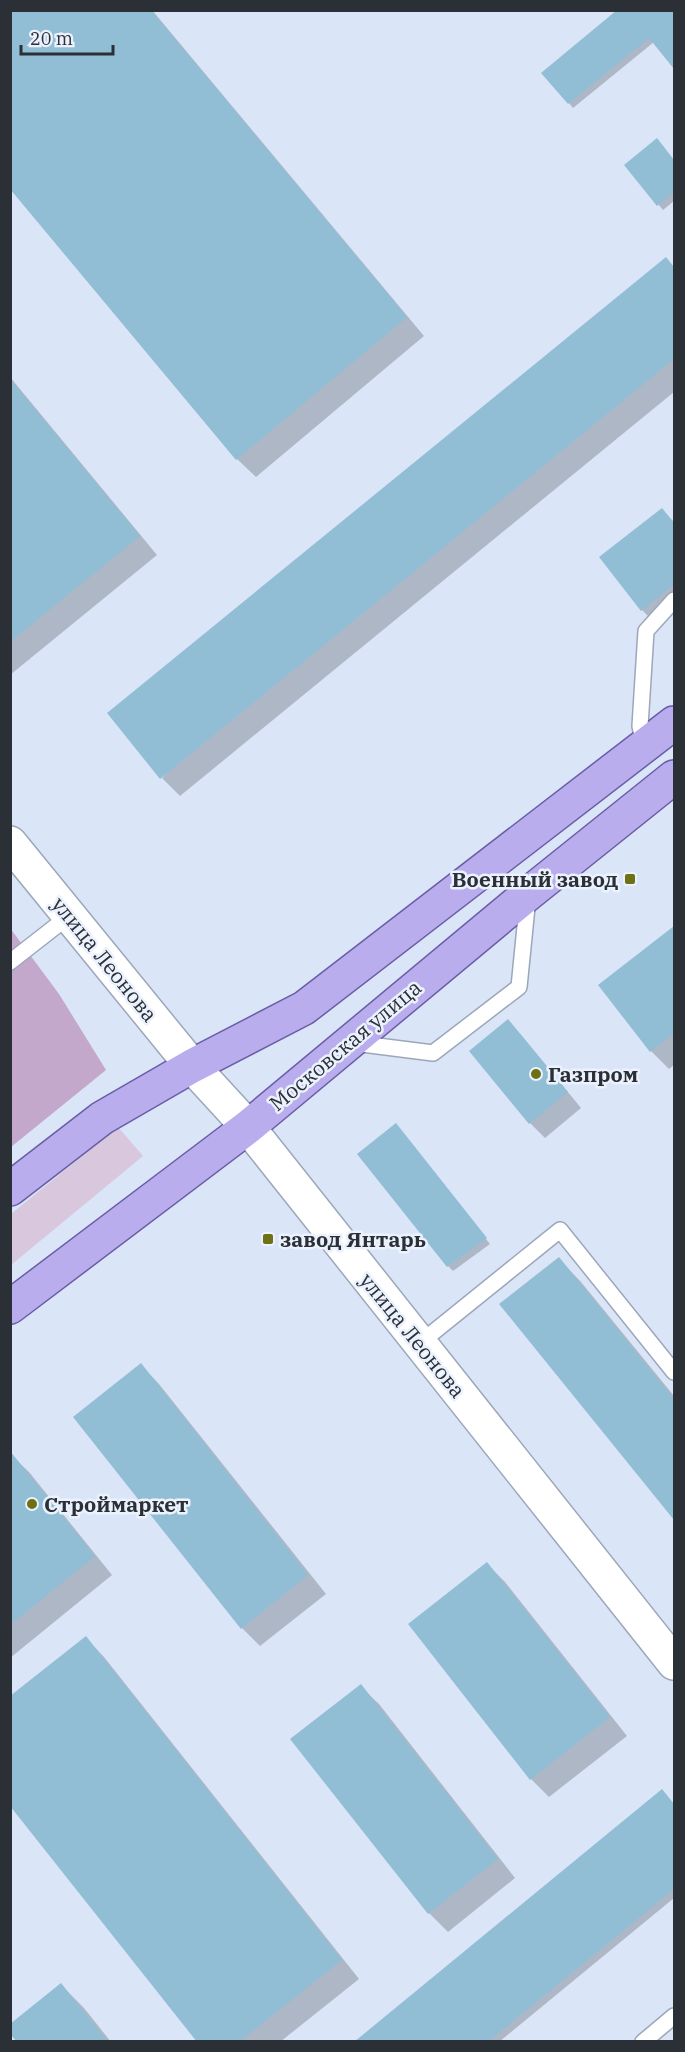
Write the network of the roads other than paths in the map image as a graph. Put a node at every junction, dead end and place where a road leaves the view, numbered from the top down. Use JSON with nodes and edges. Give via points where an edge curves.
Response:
{"nodes":[{"id":1,"x":675,"y":600,"type":"edge"},
{"id":2,"x":675,"y":723,"type":"edge"},
{"id":3,"x":644,"y":746,"type":"junction"},
{"id":4,"x":675,"y":777,"type":"edge"},
{"id":5,"x":10,"y":843,"type":"edge"},
{"id":6,"x":528,"y":894,"type":"junction"},
{"id":7,"x":69,"y":916,"type":"junction"},
{"id":8,"x":10,"y":962,"type":"edge"},
{"id":9,"x":348,"y":1042,"type":"junction"},
{"id":10,"x":192,"y":1066,"type":"junction"},
{"id":11,"x":248,"y":1127,"type":"junction"},
{"id":12,"x":10,"y":1189,"type":"edge"},
{"id":13,"x":10,"y":1307,"type":"edge"},
{"id":14,"x":420,"y":1343,"type":"junction"},
{"id":15,"x":675,"y":1372,"type":"edge"},
{"id":16,"x":675,"y":1663,"type":"edge"},
{"id":17,"x":675,"y":2016,"type":"edge"},
{"id":18,"x":643,"y":2042,"type":"edge"}],
"edges":[{"from":1,"to":3,"type":"lane","via":[[646,631],[640,726]]},
{"from":2,"to":3,"type":"main road"},
{"from":3,"to":10,"type":"main road","via":[[304,1008]]},
{"from":4,"to":6,"type":"main road","name":"Московская улица"},
{"from":5,"to":7,"type":"street","name":"улица Леонова"},
{"from":6,"to":9,"type":"main road","name":"Московская улица"},
{"from":6,"to":9,"type":"lane","via":[[519,987],[433,1053]]},
{"from":7,"to":8,"type":"lane"},
{"from":7,"to":10,"type":"street","name":"улица Леонова"},
{"from":9,"to":11,"type":"main road","name":"Московская улица"},
{"from":10,"to":11,"type":"street","name":"улица Леонова"},
{"from":10,"to":12,"type":"main road","via":[[102,1118]]},
{"from":11,"to":13,"type":"main road","name":"Московская улица"},
{"from":11,"to":14,"type":"street","name":"улица Леонова"},
{"from":14,"to":15,"type":"lane","via":[[560,1230]]},
{"from":14,"to":16,"type":"street","name":"улица Леонова"},
{"from":17,"to":18,"type":"lane"}]}
